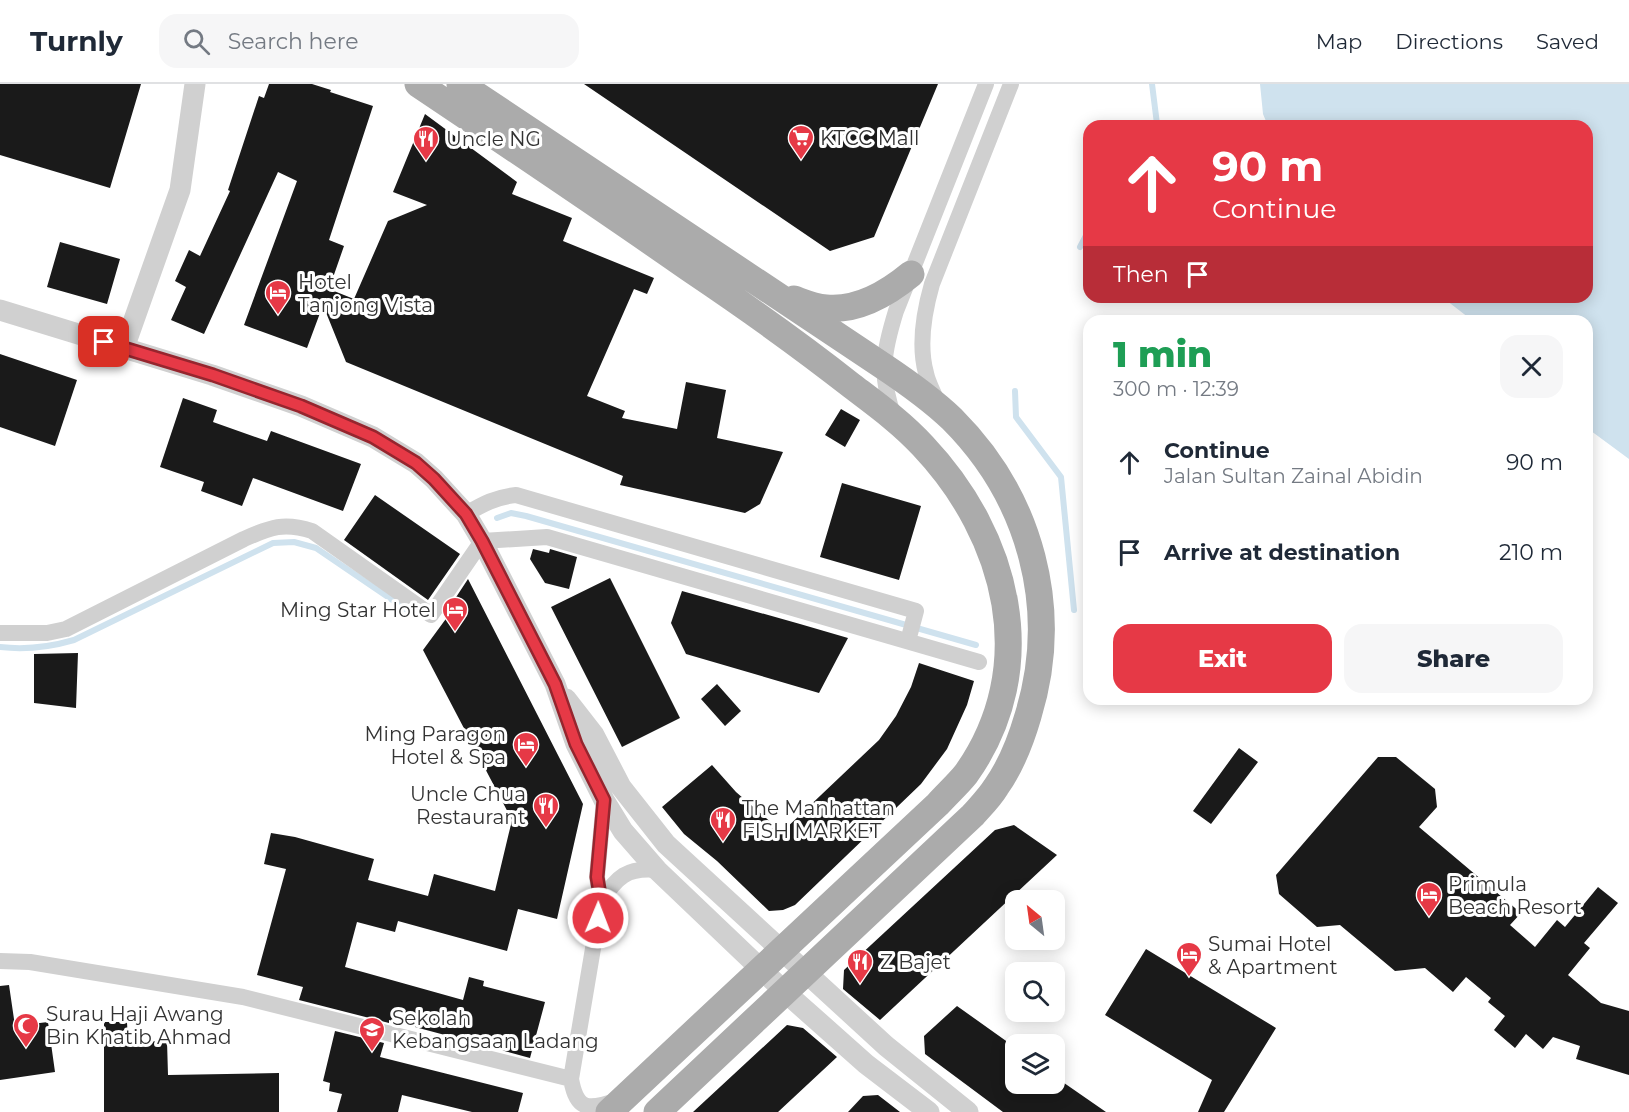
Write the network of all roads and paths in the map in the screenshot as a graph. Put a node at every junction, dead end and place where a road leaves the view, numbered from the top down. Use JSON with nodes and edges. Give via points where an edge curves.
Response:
{"nodes":[{"id":1,"x":195,"y":84,"type":"edge"},
{"id":2,"x":418,"y":84,"type":"edge"},
{"id":3,"x":460,"y":84,"type":"edge"},
{"id":4,"x":986,"y":84,"type":"edge"},
{"id":5,"x":1011,"y":84,"type":"edge"},
{"id":6,"x":911,"y":274,"type":"junction"},
{"id":7,"x":760,"y":285,"type":"junction"},
{"id":8,"x":0,"y":310,"type":"edge"},
{"id":9,"x":124,"y":348,"type":"junction"},
{"id":10,"x":883,"y":366,"type":"junction"},
{"id":11,"x":939,"y":408,"type":"junction"},
{"id":12,"x":894,"y":419,"type":"junction"},
{"id":13,"x":466,"y":514,"type":"junction"},
{"id":14,"x":482,"y":541,"type":"junction"},
{"id":15,"x":0,"y":633,"type":"edge"},
{"id":16,"x":908,"y":641,"type":"junction"},
{"id":17,"x":979,"y":662,"type":"dead end"},
{"id":18,"x":555,"y":684,"type":"junction"},
{"id":19,"x":604,"y":800,"type":"junction"},
{"id":20,"x":657,"y":870,"type":"junction"},
{"id":21,"x":601,"y":901,"type":"junction"},
{"id":22,"x":771,"y":960,"type":"junction"},
{"id":23,"x":0,"y":961,"type":"edge"},
{"id":24,"x":805,"y":973,"type":"junction"},
{"id":25,"x":785,"y":992,"type":"junction"},
{"id":26,"x":571,"y":1079,"type":"junction"},
{"id":27,"x":616,"y":1105,"type":"edge"},
{"id":28,"x":657,"y":1112,"type":"edge"},
{"id":29,"x":928,"y":1112,"type":"edge"},
{"id":30,"x":968,"y":1112,"type":"edge"}],
"edges":[{"from":1,"to":9,"type":"street","via":[[180,190]]},
{"from":2,"to":12,"type":"main road","via":[[734,299]]},
{"from":3,"to":7,"type":"main road"},
{"from":4,"to":6,"type":"street"},
{"from":5,"to":11,"type":"street","via":[[924,312],[922,354]]},
{"from":6,"to":7,"type":"main road","via":[[877,297],[838,308],[812,306]]},
{"from":6,"to":10,"type":"street","via":[[888,336]]},
{"from":7,"to":10,"type":"main road"},
{"from":8,"to":9,"type":"street"},
{"from":9,"to":13,"type":"street","via":[[301,406],[373,437],[416,463]]},
{"from":10,"to":11,"type":"main road"},
{"from":10,"to":12,"type":"street"},
{"from":11,"to":24,"type":"main road","via":[[999,478],[1026,536],[1038,579],[1041,618],[1041,654],[1034,696],[1021,739],[997,786],[979,808]]},
{"from":12,"to":22,"type":"main road","via":[[945,471],[965,499],[991,553],[1009,626],[1007,670],[999,708],[965,774],[938,804]]},
{"from":13,"to":14,"type":"street"},
{"from":13,"to":16,"type":"street","via":[[501,496],[516,495],[916,611]]},
{"from":14,"to":15,"type":"street","via":[[431,615],[312,531],[294,525],[268,528],[244,538],[66,628],[47,633]]},
{"from":14,"to":16,"type":"street","via":[[547,537]]},
{"from":14,"to":18,"type":"street"},
{"from":16,"to":17,"type":"street"},
{"from":18,"to":19,"type":"street","via":[[576,744]]},
{"from":18,"to":22,"type":"street","via":[[594,735],[621,787],[666,844]]},
{"from":19,"to":20,"type":"street"},
{"from":19,"to":21,"type":"street","via":[[597,877]]},
{"from":20,"to":21,"type":"street","via":[[627,872]]},
{"from":20,"to":22,"type":"street"},
{"from":21,"to":26,"type":"street"},
{"from":22,"to":24,"type":"street"},
{"from":22,"to":25,"type":"street"},
{"from":22,"to":27,"type":"main road"},
{"from":23,"to":26,"type":"street","via":[[30,962],[243,997]]},
{"from":24,"to":25,"type":"main road"},
{"from":24,"to":30,"type":"street"},
{"from":25,"to":28,"type":"main road"},
{"from":25,"to":29,"type":"street","via":[[866,1064]]},
{"from":26,"to":27,"type":"street","via":[[576,1100],[584,1107]]}]}
